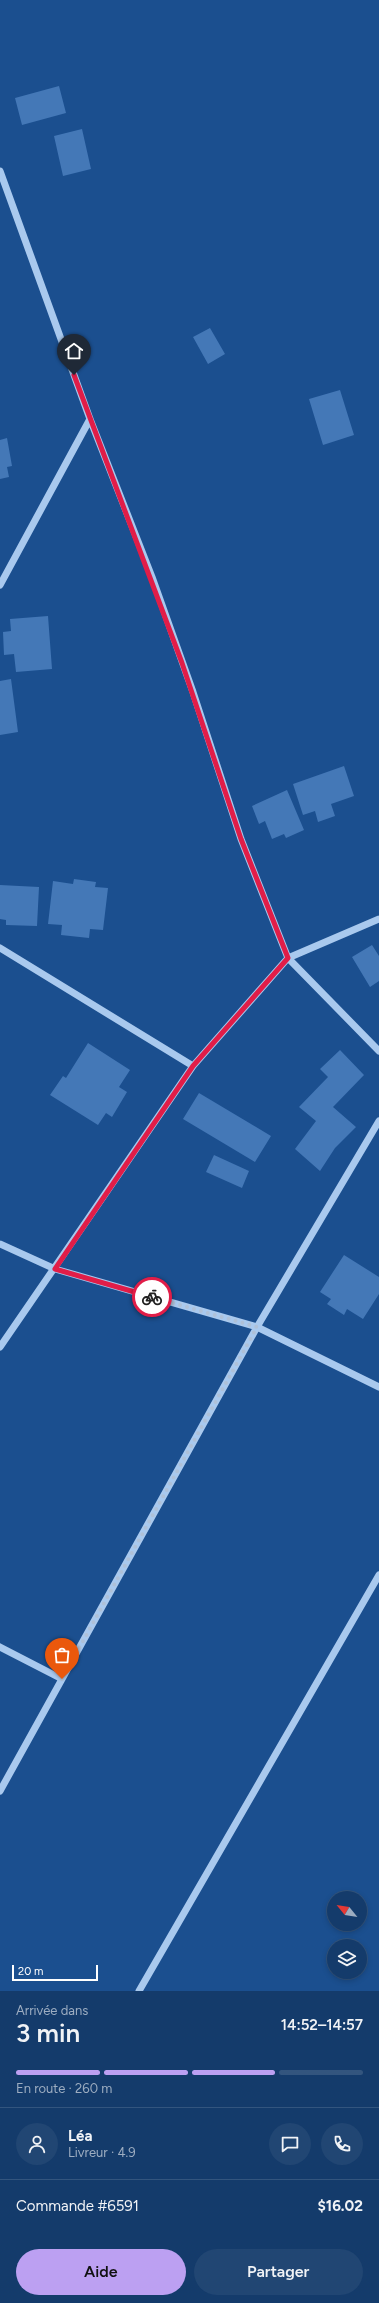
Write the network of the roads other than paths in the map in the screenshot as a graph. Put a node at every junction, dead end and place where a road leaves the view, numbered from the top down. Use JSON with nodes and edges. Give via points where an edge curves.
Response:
{"nodes":[{"id":1,"x":0,"y":171,"type":"edge"},
{"id":2,"x":90,"y":419,"type":"junction"},
{"id":3,"x":0,"y":585,"type":"edge"},
{"id":4,"x":379,"y":919,"type":"edge"},
{"id":5,"x":0,"y":948,"type":"edge"},
{"id":6,"x":288,"y":958,"type":"junction"},
{"id":7,"x":379,"y":1051,"type":"edge"},
{"id":8,"x":193,"y":1066,"type":"junction"},
{"id":9,"x":379,"y":1121,"type":"edge"},
{"id":10,"x":0,"y":1244,"type":"edge"},
{"id":11,"x":55,"y":1269,"type":"junction"},
{"id":12,"x":257,"y":1327,"type":"junction"},
{"id":13,"x":0,"y":1347,"type":"edge"},
{"id":14,"x":379,"y":1387,"type":"edge"},
{"id":15,"x":379,"y":1575,"type":"edge"},
{"id":16,"x":0,"y":1647,"type":"edge"},
{"id":17,"x":62,"y":1679,"type":"junction"},
{"id":18,"x":0,"y":1791,"type":"edge"},
{"id":19,"x":139,"y":1991,"type":"edge"}],
"edges":[{"from":1,"to":2,"type":"street"},
{"from":2,"to":3,"type":"street"},
{"from":2,"to":6,"type":"street","via":[[190,685],[241,839]]},
{"from":4,"to":6,"type":"street"},
{"from":5,"to":8,"type":"street"},
{"from":6,"to":7,"type":"street"},
{"from":6,"to":8,"type":"street"},
{"from":8,"to":11,"type":"street"},
{"from":9,"to":12,"type":"street"},
{"from":10,"to":11,"type":"street"},
{"from":11,"to":12,"type":"street"},
{"from":11,"to":13,"type":"street"},
{"from":12,"to":14,"type":"street"},
{"from":12,"to":17,"type":"street"},
{"from":15,"to":19,"type":"street"},
{"from":16,"to":17,"type":"street"},
{"from":17,"to":18,"type":"street"}]}
